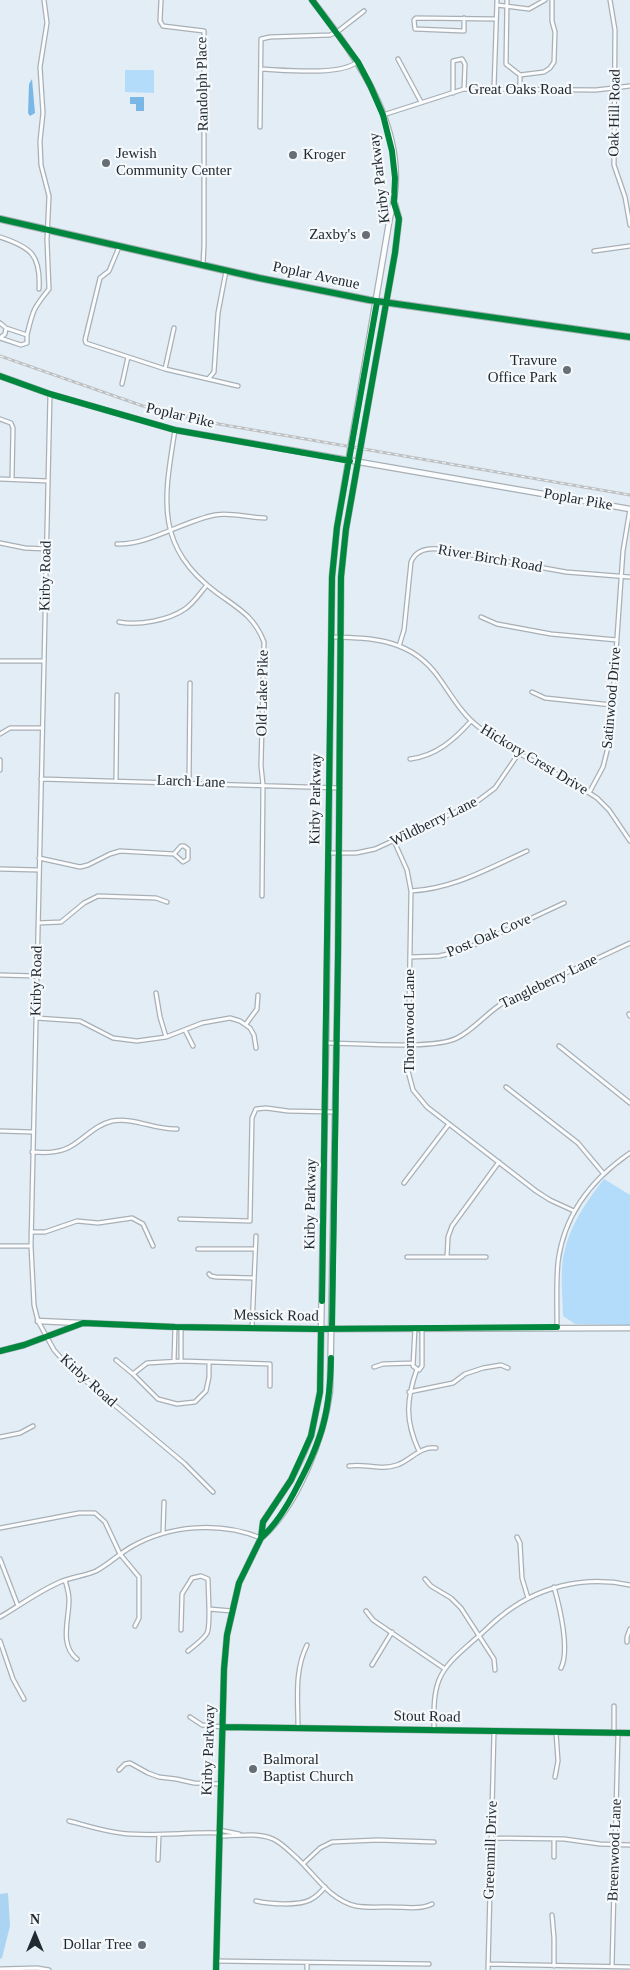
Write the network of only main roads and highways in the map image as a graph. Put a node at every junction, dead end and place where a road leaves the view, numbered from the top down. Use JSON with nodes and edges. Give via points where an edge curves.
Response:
{"nodes":[{"id":1,"x":312,"y":0,"type":"edge"},
{"id":2,"x":394,"y":203,"type":"junction"},
{"id":3,"x":0,"y":219,"type":"edge"},
{"id":4,"x":377,"y":302,"type":"junction"},
{"id":5,"x":387,"y":303,"type":"junction"},
{"id":6,"x":630,"y":337,"type":"edge"},
{"id":7,"x":0,"y":376,"type":"edge"},
{"id":8,"x":350,"y":461,"type":"junction"},
{"id":9,"x":359,"y":462,"type":"junction"},
{"id":10,"x":630,"y":509,"type":"edge"},
{"id":11,"x":38,"y":1321,"type":"road end"},
{"id":12,"x":83,"y":1324,"type":"junction"},
{"id":13,"x":630,"y":1328,"type":"edge"},
{"id":14,"x":321,"y":1329,"type":"junction"},
{"id":15,"x":332,"y":1329,"type":"junction"},
{"id":16,"x":0,"y":1351,"type":"edge"},
{"id":17,"x":261,"y":1538,"type":"junction"},
{"id":18,"x":223,"y":1727,"type":"junction"},
{"id":19,"x":630,"y":1733,"type":"edge"},
{"id":20,"x":216,"y":1970,"type":"edge"}],
"edges":[{"from":1,"to":2,"type":"main road","name":"Kirby Parkway","via":[[358,62],[375,94],[394,160]]},
{"from":2,"to":4,"type":"main road","name":"Kirby Parkway"},
{"from":2,"to":5,"type":"main road","name":"Kirby Parkway","via":[[399,226]]},
{"from":3,"to":4,"type":"main road","name":"Poplar Avenue"},
{"from":4,"to":5,"type":"main road","name":"Poplar Avenue"},
{"from":4,"to":8,"type":"main road","name":"Kirby Parkway"},
{"from":5,"to":6,"type":"main road","name":"Poplar Avenue"},
{"from":5,"to":9,"type":"main road","name":"Kirby Parkway"},
{"from":7,"to":8,"type":"main road","name":"Poplar Pike","via":[[175,430]]},
{"from":8,"to":9,"type":"main road","name":"Poplar Pike"},
{"from":8,"to":14,"type":"main road","name":"Kirby Parkway","via":[[333,557],[330,637]]},
{"from":9,"to":10,"type":"main road","name":"Poplar Pike"},
{"from":9,"to":15,"type":"main road","name":"Kirby Parkway","via":[[342,558]]},
{"from":11,"to":12,"type":"main road"},
{"from":12,"to":14,"type":"main road","name":"Messick Road"},
{"from":12,"to":16,"type":"main road","name":"Messick Road"},
{"from":13,"to":15,"type":"main road","name":"Messick Road"},
{"from":14,"to":15,"type":"main road","name":"Messick Road"},
{"from":14,"to":17,"type":"main road","name":"Kirby Parkway","via":[[320,1392],[310,1436],[291,1480],[263,1522]]},
{"from":15,"to":17,"type":"main road","name":"Kirby Parkway","via":[[330,1391],[322,1434],[293,1496],[273,1527]]},
{"from":17,"to":18,"type":"main road","name":"Kirby Parkway","via":[[240,1583],[227,1635]]},
{"from":18,"to":19,"type":"main road","name":"Stout Road"},
{"from":18,"to":20,"type":"main road","name":"Kirby Parkway"}]}
